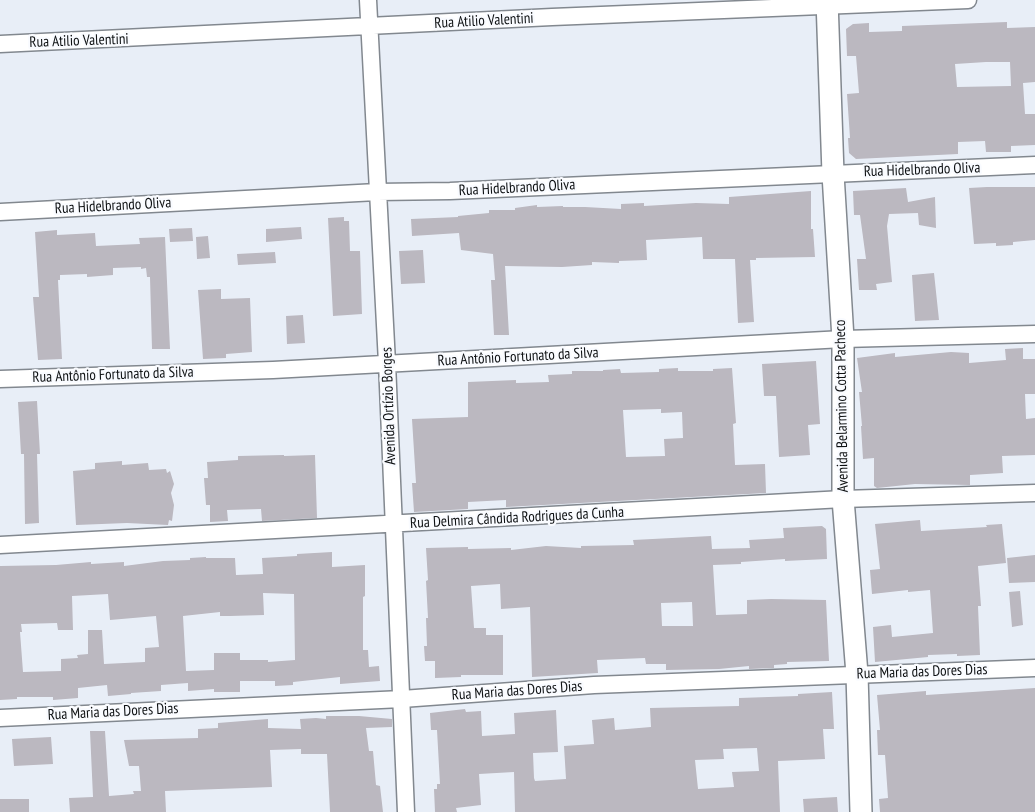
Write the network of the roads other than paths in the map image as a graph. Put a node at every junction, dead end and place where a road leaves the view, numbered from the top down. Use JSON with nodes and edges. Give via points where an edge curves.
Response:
{"nodes":[{"id":1,"x":368,"y":0,"type":"edge"},
{"id":2,"x":968,"y":0,"type":"edge"},
{"id":3,"x":828,"y":3,"type":"edge"},
{"id":4,"x":370,"y":26,"type":"junction"},
{"id":5,"x":0,"y":44,"type":"edge"},
{"id":6,"x":1035,"y":165,"type":"edge"},
{"id":7,"x":832,"y":174,"type":"junction"},
{"id":8,"x":378,"y":192,"type":"junction"},
{"id":9,"x":0,"y":212,"type":"edge"},
{"id":10,"x":1035,"y":334,"type":"edge"},
{"id":11,"x":843,"y":340,"type":"junction"},
{"id":12,"x":388,"y":363,"type":"junction"},
{"id":13,"x":0,"y":379,"type":"edge"},
{"id":14,"x":1035,"y":493,"type":"edge"},
{"id":15,"x":843,"y":499,"type":"junction"},
{"id":16,"x":393,"y":525,"type":"junction"},
{"id":17,"x":0,"y":545,"type":"edge"},
{"id":18,"x":1035,"y":668,"type":"edge"},
{"id":19,"x":857,"y":674,"type":"junction"},
{"id":20,"x":402,"y":699,"type":"junction"},
{"id":21,"x":0,"y":718,"type":"edge"},
{"id":22,"x":406,"y":812,"type":"edge"},
{"id":23,"x":861,"y":812,"type":"edge"}],
"edges":[{"from":1,"to":4,"type":"street","name":"Avenida Ortízio Borges"},
{"from":2,"to":3,"type":"street","name":"Rua Atilio Valentini"},
{"from":3,"to":4,"type":"street","name":"Rua Atilio Valentini"},
{"from":3,"to":7,"type":"street","name":"Avenida Belarmino Cotta Pacheco"},
{"from":4,"to":5,"type":"street","name":"Rua Atilio Valentini"},
{"from":4,"to":8,"type":"street","name":"Avenida Ortízio Borges"},
{"from":6,"to":7,"type":"street","name":"Rua Hidelbrando Oliva"},
{"from":7,"to":8,"type":"street","name":"Rua Hidelbrando Oliva"},
{"from":7,"to":11,"type":"street","name":"Avenida Belarmino Cotta Pacheco"},
{"from":8,"to":9,"type":"street","name":"Rua Hidelbrando Oliva"},
{"from":8,"to":12,"type":"street","name":"Avenida Ortízio Borges"},
{"from":10,"to":11,"type":"street","name":"Rua Antônio Fortunato da Silva"},
{"from":11,"to":12,"type":"street","name":"Rua Antônio Fortunato da Silva"},
{"from":11,"to":15,"type":"street","name":"Avenida Belarmino Cotta Pacheco"},
{"from":12,"to":13,"type":"street","name":"Rua Antônio Fortunato da Silva"},
{"from":12,"to":16,"type":"street","name":"Avenida Ortízio Borges"},
{"from":14,"to":15,"type":"street","name":"Rua Delmira Cândida Rodrigues da Cunha"},
{"from":15,"to":16,"type":"street","name":"Rua Delmira Cândida Rodrigues da Cunha"},
{"from":15,"to":19,"type":"street","name":"Avenida Belarmino Cotta Pacheco"},
{"from":16,"to":17,"type":"street","name":"Rua Delmira Cândida Rodrigues da Cunha"},
{"from":16,"to":20,"type":"street","name":"Avenida Ortízio Borges"},
{"from":18,"to":19,"type":"street","name":"Rua Maria das Dores Dias"},
{"from":19,"to":20,"type":"street","name":"Rua Maria das Dores Dias","via":[[594,685]]},
{"from":19,"to":23,"type":"street","name":"Avenida Belarmino Cotta Pacheco"},
{"from":20,"to":21,"type":"street","name":"Rua Maria das Dores Dias"},
{"from":20,"to":22,"type":"street","name":"Avenida Ortízio Borges"}]}
